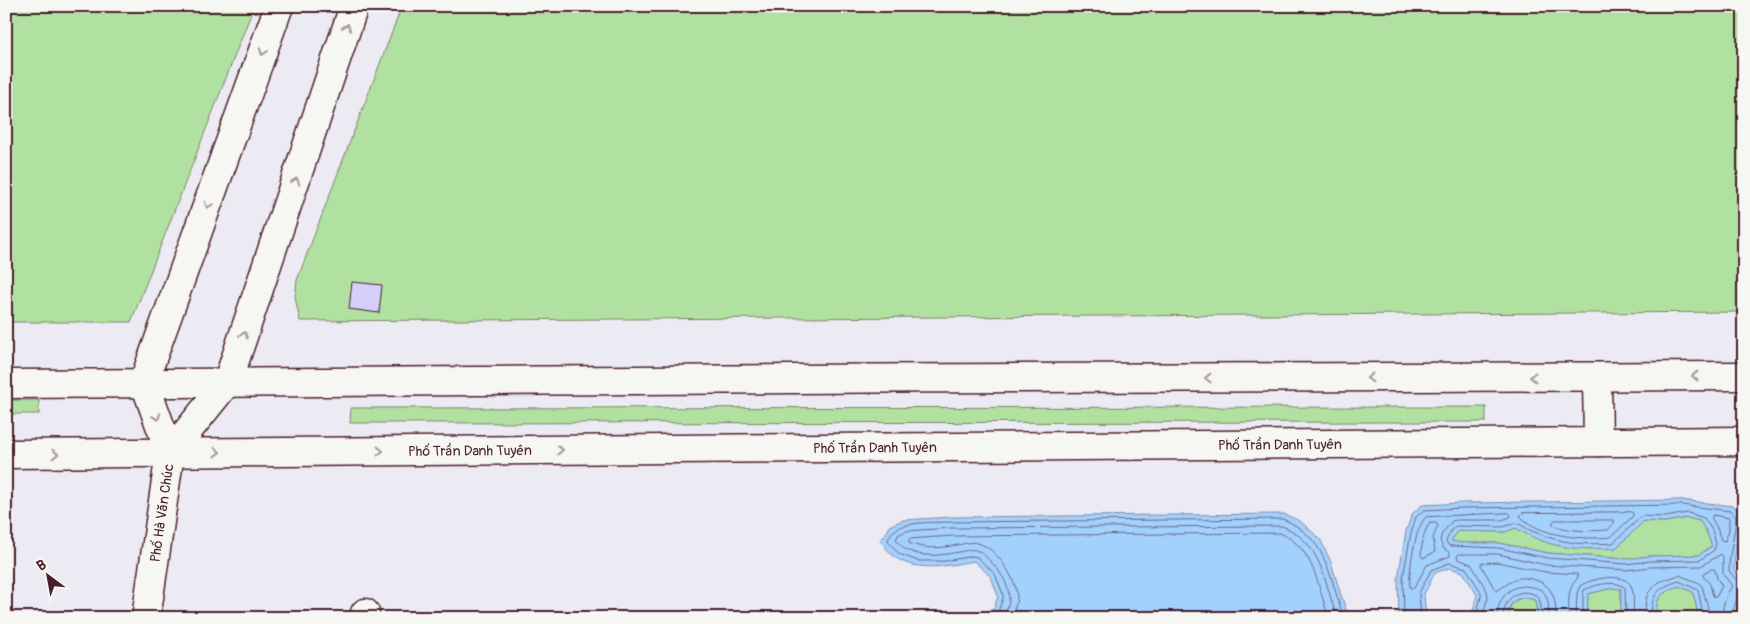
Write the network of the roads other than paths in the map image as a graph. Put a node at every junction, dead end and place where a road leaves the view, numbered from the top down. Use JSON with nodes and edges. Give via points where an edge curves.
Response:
{"nodes":[{"id":1,"x":279,"y":6,"type":"edge"},
{"id":2,"x":354,"y":6,"type":"edge"},
{"id":3,"x":1744,"y":376,"type":"edge"},
{"id":4,"x":1596,"y":377,"type":"junction"},
{"id":5,"x":144,"y":381,"type":"junction"},
{"id":6,"x":228,"y":381,"type":"junction"},
{"id":7,"x":6,"y":384,"type":"edge"},
{"id":8,"x":1744,"y":441,"type":"edge"},
{"id":9,"x":1598,"y":442,"type":"junction"},
{"id":10,"x":170,"y":453,"type":"junction"},
{"id":11,"x":6,"y":454,"type":"edge"},
{"id":12,"x":146,"y":618,"type":"edge"}],
"edges":[{"from":1,"to":5,"type":"main road","one_way":true},
{"from":6,"to":2,"type":"main road","one_way":true},
{"from":3,"to":4,"type":"main road","one_way":true},
{"from":4,"to":6,"type":"main road","one_way":true},
{"from":4,"to":9,"type":"main road"},
{"from":5,"to":6,"type":"main road"},
{"from":5,"to":7,"type":"main road"},
{"from":5,"to":10,"type":"main road","name":"Phố Hà Văn Chúc","one_way":true},
{"from":6,"to":10,"type":"main road"},
{"from":8,"to":9,"type":"main road","name":"Phố Trần Danh Tuyên"},
{"from":10,"to":9,"type":"main road","name":"Phố Trần Danh Tuyên","one_way":true},
{"from":11,"to":10,"type":"main road","name":"Phố Trần Danh Tuyên","one_way":true},
{"from":10,"to":12,"type":"main road","name":"Phố Hà Văn Chúc"}]}
